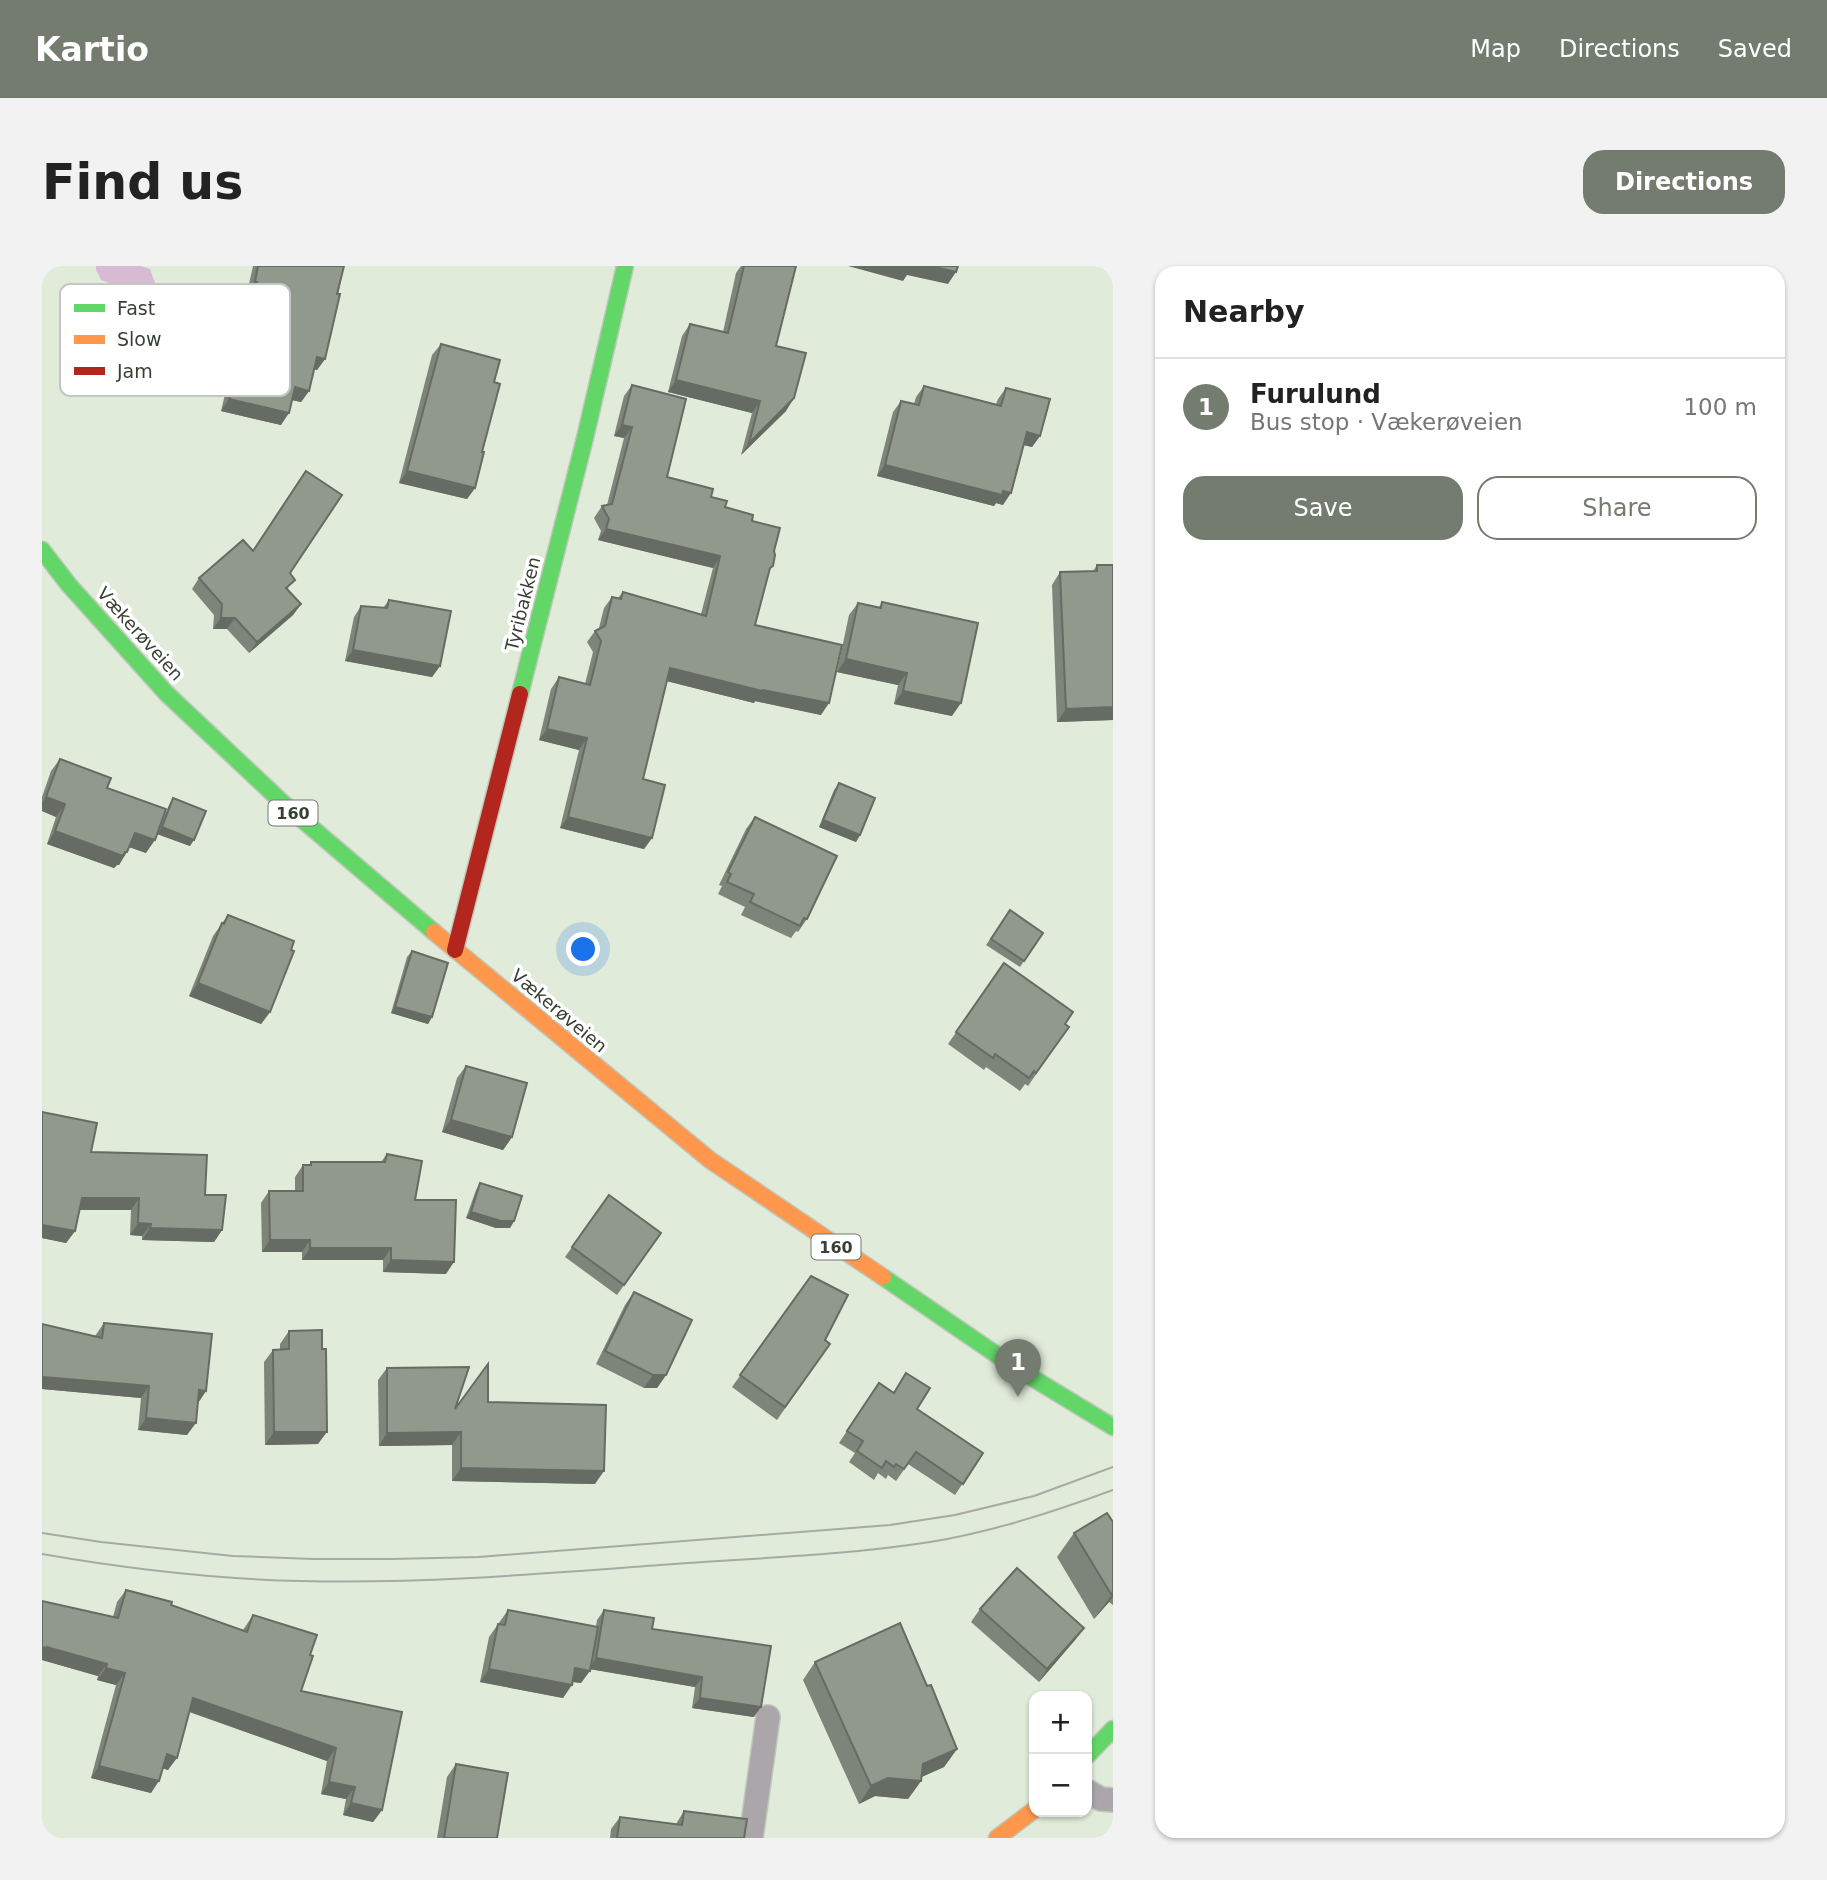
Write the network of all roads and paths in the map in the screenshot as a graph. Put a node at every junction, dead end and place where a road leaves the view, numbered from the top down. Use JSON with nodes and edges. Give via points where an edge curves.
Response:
{"nodes":[{"id":1,"x":625,"y":266,"type":"edge"},
{"id":2,"x":42,"y":550,"type":"edge"},
{"id":3,"x":455,"y":950,"type":"junction"},
{"id":4,"x":1113,"y":1427,"type":"edge"},
{"id":5,"x":768,"y":1717,"type":"dead end"},
{"id":6,"x":1113,"y":1729,"type":"edge"},
{"id":7,"x":1089,"y":1754,"type":"edge"},
{"id":8,"x":1092,"y":1794,"type":"edge"},
{"id":9,"x":1113,"y":1800,"type":"edge"},
{"id":10,"x":1029,"y":1815,"type":"edge"},
{"id":11,"x":751,"y":1838,"type":"edge"},
{"id":12,"x":997,"y":1838,"type":"edge"}],
"edges":[{"from":1,"to":3,"type":"main road","name":"Tyribakken"},
{"from":2,"to":3,"type":"main road","name":"Vækerøveien","number":"160","via":[[166,693],[285,805]]},
{"from":3,"to":4,"type":"main road","name":"Vækerøveien","number":"160","via":[[717,1166],[1013,1366]]},
{"from":5,"to":11,"type":"lane"},
{"from":6,"to":7,"type":"main road"},
{"from":8,"to":9,"type":"lane"},
{"from":10,"to":12,"type":"main road"}]}
